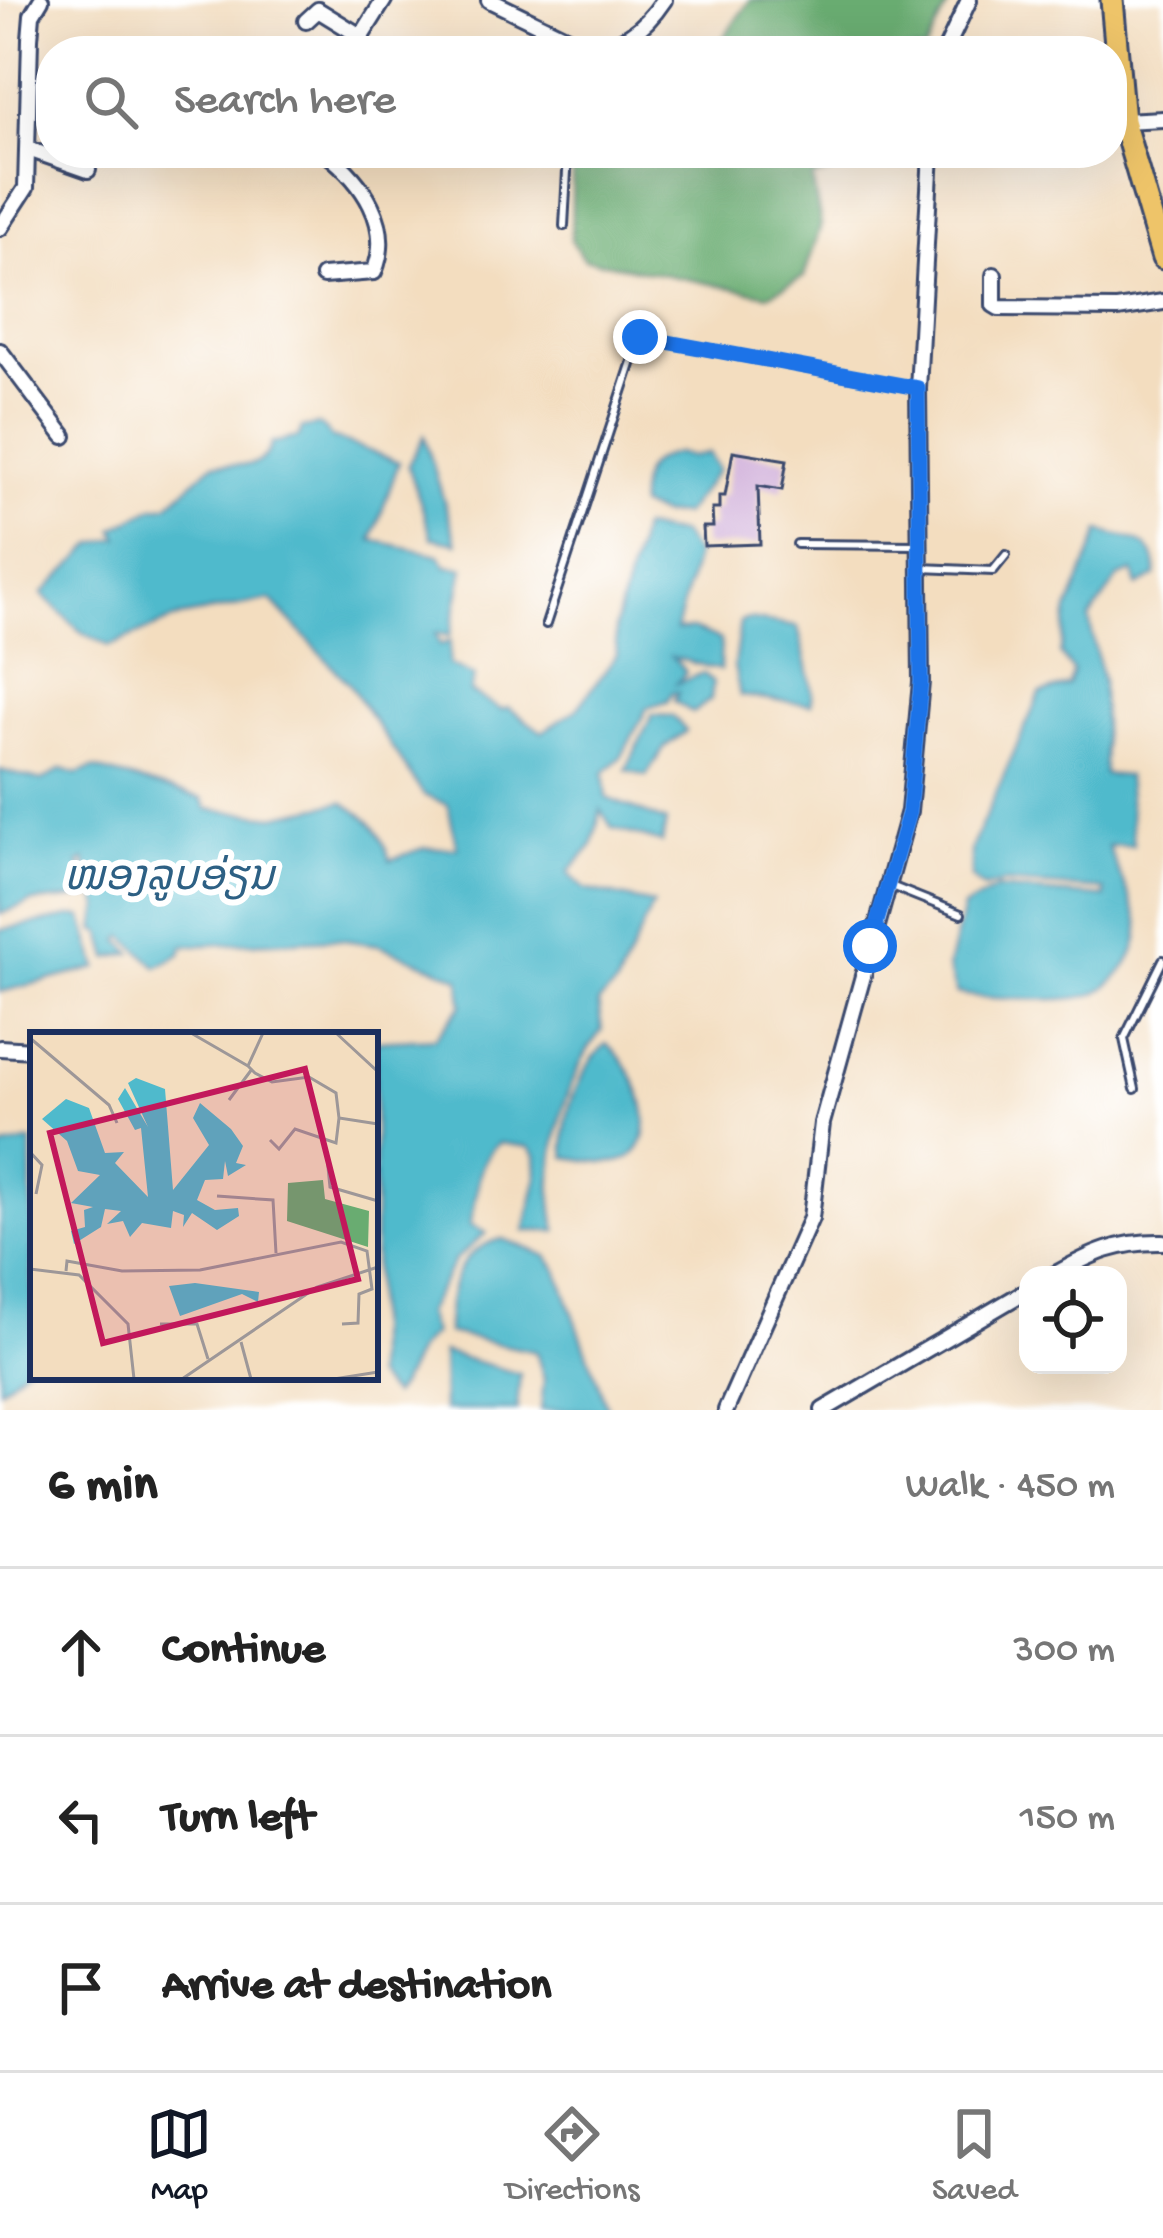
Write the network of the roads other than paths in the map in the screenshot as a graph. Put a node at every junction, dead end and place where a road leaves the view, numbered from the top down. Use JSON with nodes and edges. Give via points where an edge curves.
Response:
{"nodes":[{"id":1,"x":41,"y":0,"type":"edge"},
{"id":2,"x":384,"y":0,"type":"edge"},
{"id":3,"x":489,"y":0,"type":"edge"},
{"id":4,"x":664,"y":0,"type":"edge"},
{"id":5,"x":969,"y":0,"type":"edge"},
{"id":6,"x":1112,"y":0,"type":"edge"},
{"id":7,"x":306,"y":21,"type":"dead end"},
{"id":8,"x":360,"y":36,"type":"edge"},
{"id":9,"x":363,"y":36,"type":"edge"},
{"id":10,"x":563,"y":36,"type":"edge"},
{"id":11,"x":626,"y":36,"type":"edge"},
{"id":12,"x":952,"y":36,"type":"edge"},
{"id":13,"x":1113,"y":36,"type":"edge"},
{"id":14,"x":1163,"y":119,"type":"edge"},
{"id":15,"x":1127,"y":121,"type":"edge"},
{"id":16,"x":1127,"y":133,"type":"edge"},
{"id":17,"x":31,"y":150,"type":"junction"},
{"id":18,"x":36,"y":152,"type":"edge"},
{"id":19,"x":82,"y":168,"type":"edge"},
{"id":20,"x":345,"y":168,"type":"edge"},
{"id":21,"x":567,"y":168,"type":"edge"},
{"id":22,"x":931,"y":168,"type":"edge"},
{"id":23,"x":88,"y":170,"type":"dead end"},
{"id":24,"x":1156,"y":220,"type":"edge"},
{"id":25,"x":564,"y":226,"type":"dead end"},
{"id":26,"x":0,"y":228,"type":"edge"},
{"id":27,"x":1163,"y":258,"type":"edge"},
{"id":28,"x":994,"y":275,"type":"dead end"},
{"id":29,"x":323,"y":276,"type":"dead end"},
{"id":30,"x":1163,"y":302,"type":"edge"},
{"id":31,"x":0,"y":351,"type":"edge"},
{"id":32,"x":918,"y":388,"type":"junction"},
{"id":33,"x":64,"y":436,"type":"dead end"},
{"id":34,"x":797,"y":544,"type":"dead end"},
{"id":35,"x":917,"y":545,"type":"junction"},
{"id":36,"x":1006,"y":555,"type":"dead end"},
{"id":37,"x":918,"y":568,"type":"junction"},
{"id":38,"x":546,"y":624,"type":"dead end"},
{"id":39,"x":888,"y":885,"type":"junction"},
{"id":40,"x":961,"y":914,"type":"dead end"},
{"id":41,"x":1163,"y":960,"type":"edge"},
{"id":42,"x":0,"y":1048,"type":"edge"},
{"id":43,"x":30,"y":1050,"type":"edge"},
{"id":44,"x":1135,"y":1089,"type":"dead end"},
{"id":45,"x":1163,"y":1242,"type":"edge"},
{"id":46,"x":1070,"y":1266,"type":"edge"},
{"id":47,"x":1019,"y":1295,"type":"edge"},
{"id":48,"x":726,"y":1410,"type":"edge"},
{"id":49,"x":823,"y":1410,"type":"edge"}],
"edges":[{"from":1,"to":17,"type":"street","via":[[30,39]]},
{"from":2,"to":9,"type":"street"},
{"from":3,"to":10,"type":"street"},
{"from":4,"to":11,"type":"street","via":[[646,26]]},
{"from":5,"to":12,"type":"street"},
{"from":6,"to":13,"type":"highway"},
{"from":7,"to":8,"type":"street","via":[[318,10]]},
{"from":14,"to":15,"type":"street"},
{"from":16,"to":24,"type":"highway"},
{"from":17,"to":18,"type":"street"},
{"from":17,"to":26,"type":"street","via":[[26,188]]},
{"from":19,"to":23,"type":"street"},
{"from":20,"to":29,"type":"street","via":[[357,178],[382,239],[374,272]]},
{"from":21,"to":25,"type":"lane"},
{"from":22,"to":32,"type":"street"},
{"from":24,"to":27,"type":"highway"},
{"from":28,"to":30,"type":"street","via":[[999,308]]},
{"from":31,"to":33,"type":"street"},
{"from":32,"to":35,"type":"street"},
{"from":32,"to":38,"type":"lane","via":[[640,337]]},
{"from":34,"to":35,"type":"lane"},
{"from":35,"to":37,"type":"street"},
{"from":36,"to":37,"type":"lane","via":[[993,571]]},
{"from":37,"to":39,"type":"street","via":[[921,682],[909,812]]},
{"from":39,"to":40,"type":"lane"},
{"from":39,"to":48,"type":"street","via":[[823,1123],[811,1218]]},
{"from":41,"to":44,"type":"lane","via":[[1124,1039]]},
{"from":42,"to":43,"type":"street"},
{"from":45,"to":46,"type":"street","via":[[1130,1241]]},
{"from":47,"to":49,"type":"street"}]}
